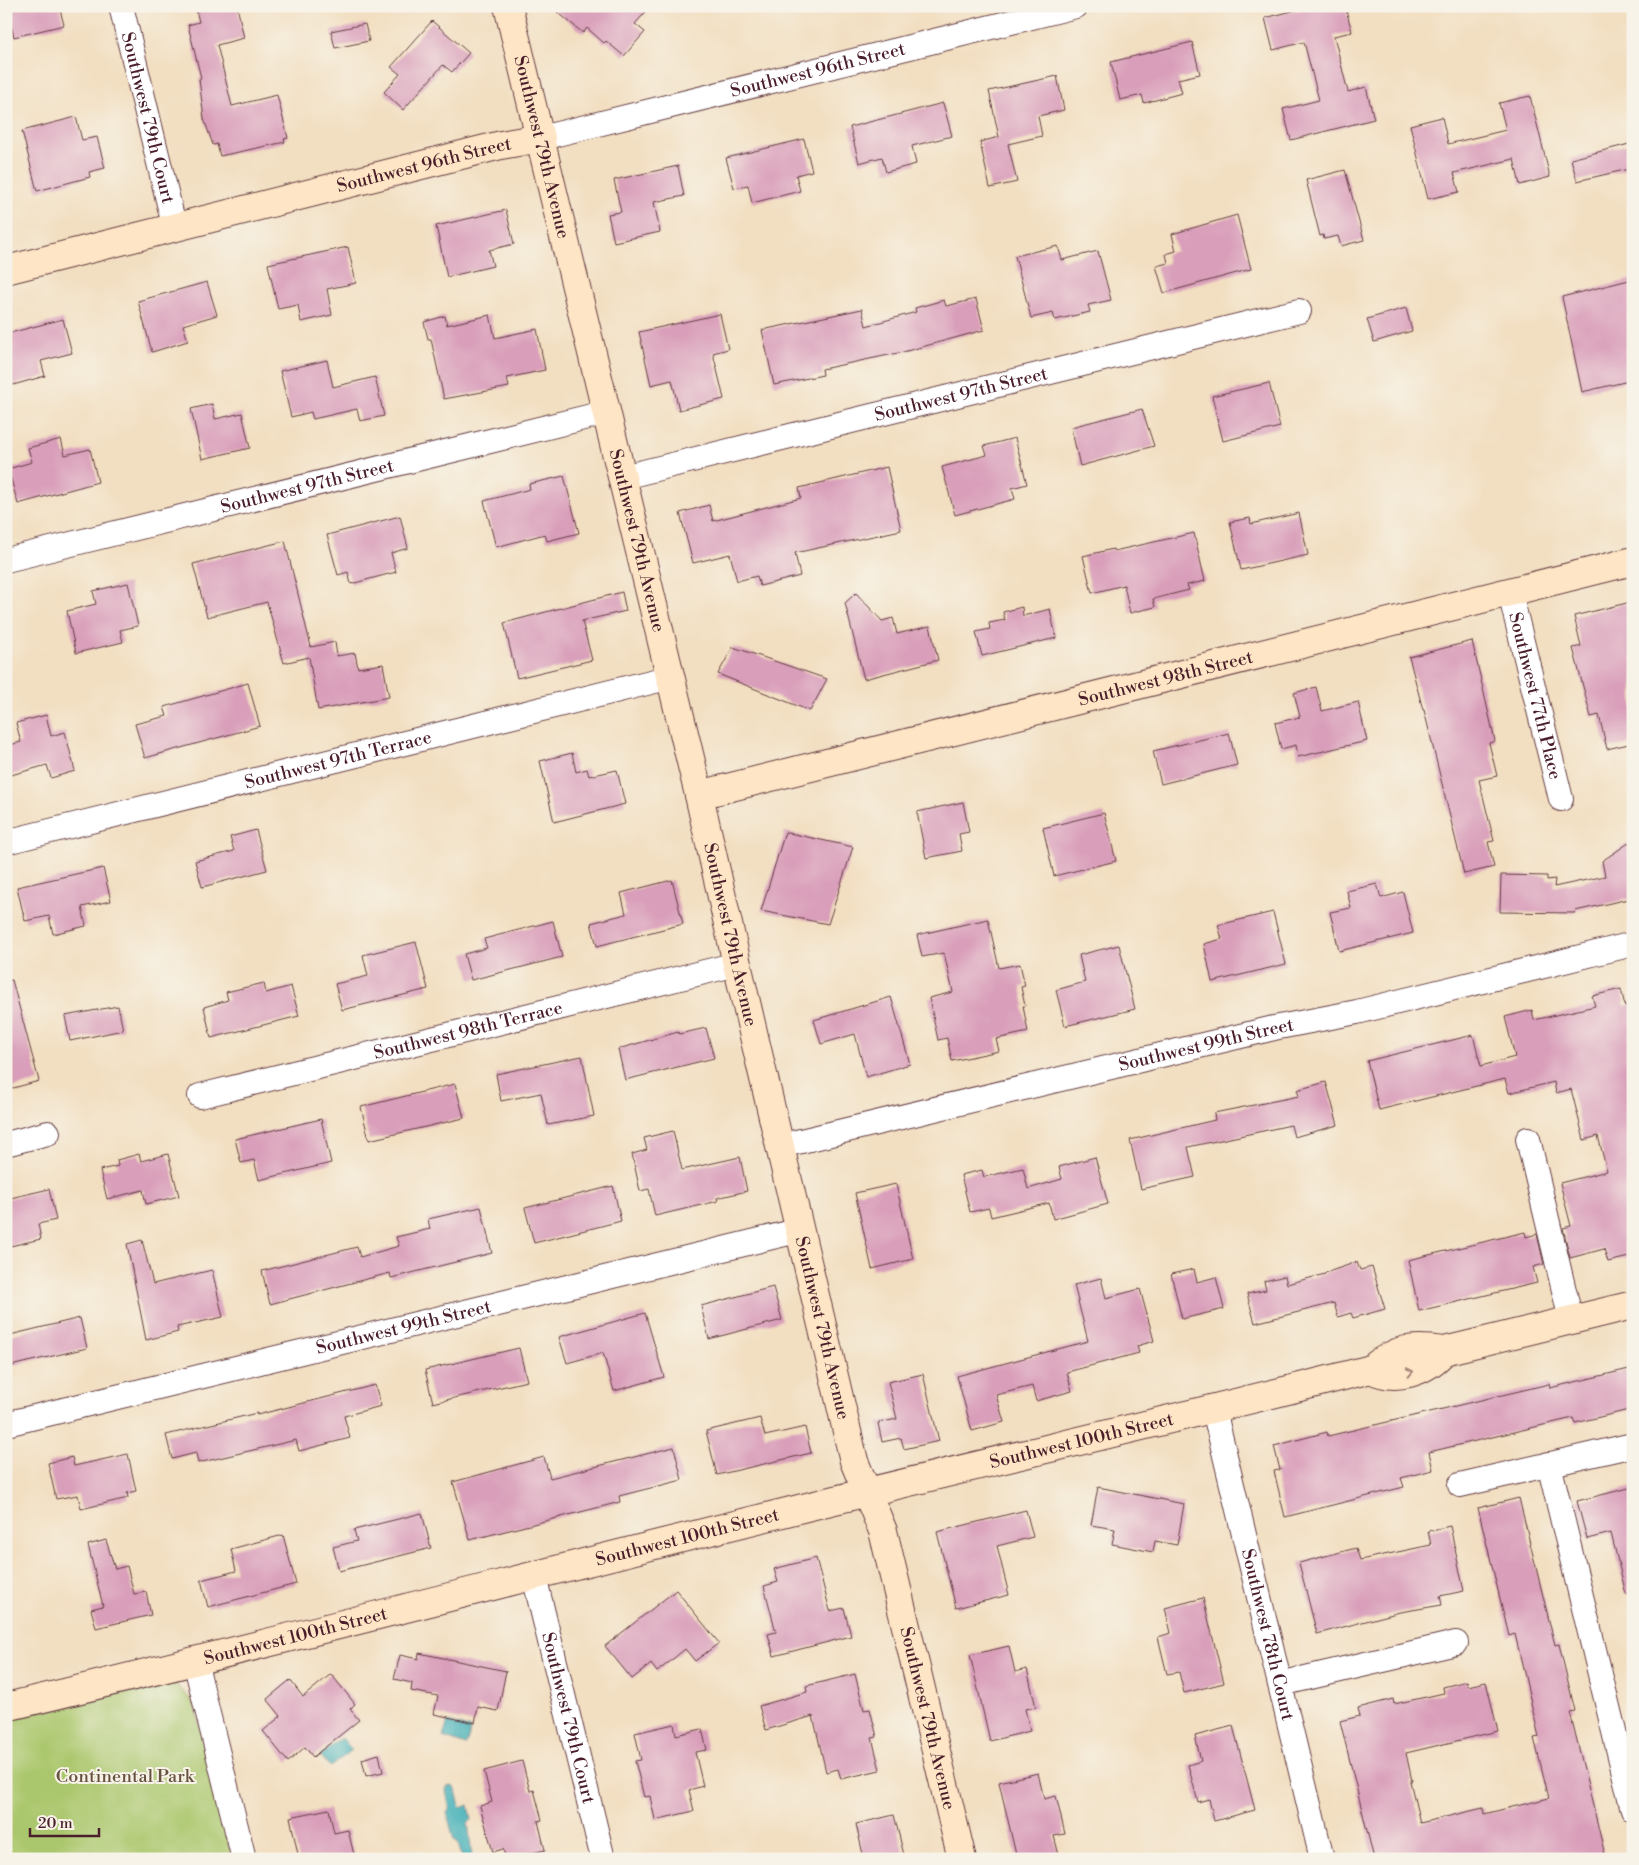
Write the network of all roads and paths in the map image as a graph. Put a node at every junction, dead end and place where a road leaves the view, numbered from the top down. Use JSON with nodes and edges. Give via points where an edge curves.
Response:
{"nodes":[{"id":1,"x":121,"y":6,"type":"edge"},
{"id":2,"x":508,"y":6,"type":"edge"},
{"id":3,"x":1076,"y":6,"type":"edge"},
{"id":4,"x":541,"y":138,"type":"junction"},
{"id":5,"x":174,"y":229,"type":"junction"},
{"id":6,"x":6,"y":270,"type":"edge"},
{"id":7,"x":1299,"y":311,"type":"dead end"},
{"id":8,"x":608,"y":412,"type":"junction"},
{"id":9,"x":623,"y":477,"type":"junction"},
{"id":10,"x":6,"y":560,"type":"edge"},
{"id":11,"x":1633,"y":561,"type":"edge"},
{"id":12,"x":1510,"y":593,"type":"junction"},
{"id":13,"x":671,"y":677,"type":"junction"},
{"id":14,"x":699,"y":795,"type":"junction"},
{"id":15,"x":1561,"y":799,"type":"dead end"},
{"id":16,"x":6,"y":842,"type":"edge"},
{"id":17,"x":1633,"y":944,"type":"edge"},
{"id":18,"x":737,"y":964,"type":"junction"},
{"id":19,"x":200,"y":1096,"type":"dead end"},
{"id":20,"x":48,"y":1133,"type":"dead end"},
{"id":21,"x":1528,"y":1139,"type":"dead end"},
{"id":22,"x":6,"y":1144,"type":"edge"},
{"id":23,"x":780,"y":1146,"type":"junction"},
{"id":24,"x":801,"y":1230,"type":"junction"},
{"id":25,"x":1633,"y":1305,"type":"edge"},
{"id":26,"x":1571,"y":1320,"type":"junction"},
{"id":27,"x":1214,"y":1410,"type":"junction"},
{"id":28,"x":6,"y":1424,"type":"edge"},
{"id":29,"x":1633,"y":1445,"type":"edge"},
{"id":30,"x":1549,"y":1464,"type":"junction"},
{"id":31,"x":1460,"y":1485,"type":"dead end"},
{"id":32,"x":867,"y":1492,"type":"junction"},
{"id":33,"x":534,"y":1576,"type":"junction"},
{"id":34,"x":1456,"y":1643,"type":"dead end"},
{"id":35,"x":195,"y":1661,"type":"junction"},
{"id":36,"x":1280,"y":1684,"type":"junction"},
{"id":37,"x":6,"y":1706,"type":"edge"},
{"id":38,"x":1633,"y":1810,"type":"edge"},
{"id":39,"x":244,"y":1859,"type":"edge"},
{"id":40,"x":603,"y":1859,"type":"edge"},
{"id":41,"x":962,"y":1859,"type":"edge"},
{"id":42,"x":1322,"y":1859,"type":"edge"}],
"edges":[{"from":1,"to":5,"type":"street","name":"Southwest 79th Court"},
{"from":2,"to":4,"type":"street","name":"Southwest 79th Avenue"},
{"from":3,"to":4,"type":"street","name":"Southwest 96th Street"},
{"from":4,"to":5,"type":"street","name":"Southwest 96th Street","via":[[501,145]]},
{"from":4,"to":8,"type":"street","name":"Southwest 79th Avenue"},
{"from":5,"to":6,"type":"street","name":"Southwest 96th Street"},
{"from":7,"to":9,"type":"street","name":"Southwest 97th Street"},
{"from":8,"to":9,"type":"street","name":"Southwest 79th Avenue"},
{"from":8,"to":10,"type":"street","name":"Southwest 97th Street"},
{"from":9,"to":13,"type":"street","name":"Southwest 79th Avenue"},
{"from":11,"to":12,"type":"street","name":"Southwest 98th Street"},
{"from":12,"to":14,"type":"street","name":"Southwest 98th Street"},
{"from":12,"to":15,"type":"street","name":"Southwest 77th Place"},
{"from":13,"to":14,"type":"street","name":"Southwest 79th Avenue"},
{"from":13,"to":16,"type":"street","name":"Southwest 97th Terrace"},
{"from":14,"to":18,"type":"street","name":"Southwest 79th Avenue"},
{"from":17,"to":23,"type":"street","name":"Southwest 99th Street","via":[[1366,1010],[1274,1028]]},
{"from":18,"to":19,"type":"street","name":"Southwest 98th Terrace"},
{"from":18,"to":23,"type":"street","name":"Southwest 79th Avenue"},
{"from":20,"to":22,"type":"street"},
{"from":21,"to":26,"type":"street"},
{"from":23,"to":24,"type":"street","name":"Southwest 79th Avenue"},
{"from":24,"to":28,"type":"street","name":"Southwest 99th Street"},
{"from":24,"to":32,"type":"street","name":"Southwest 79th Avenue","via":[[854,1461]]},
{"from":25,"to":26,"type":"street","name":"Southwest 100th Street"},
{"from":26,"to":27,"type":"street","name":"Southwest 100th Street","via":[[1444,1351],[1405,1349],[1384,1358],[1370,1369]]},
{"from":27,"to":32,"type":"street","name":"Southwest 100th Street"},
{"from":27,"to":36,"type":"street","name":"Southwest 78th Court"},
{"from":29,"to":30,"type":"street"},
{"from":30,"to":31,"type":"street"},
{"from":30,"to":38,"type":"street"},
{"from":32,"to":33,"type":"street","name":"Southwest 100th Street"},
{"from":32,"to":41,"type":"street","name":"Southwest 79th Avenue","via":[[883,1531]]},
{"from":33,"to":35,"type":"street","name":"Southwest 100th Street"},
{"from":33,"to":40,"type":"street","name":"Southwest 79th Court"},
{"from":34,"to":36,"type":"street"},
{"from":35,"to":37,"type":"street","name":"Southwest 100th Street"},
{"from":35,"to":39,"type":"street"},
{"from":36,"to":42,"type":"street","name":"Southwest 78th Court"}]}
